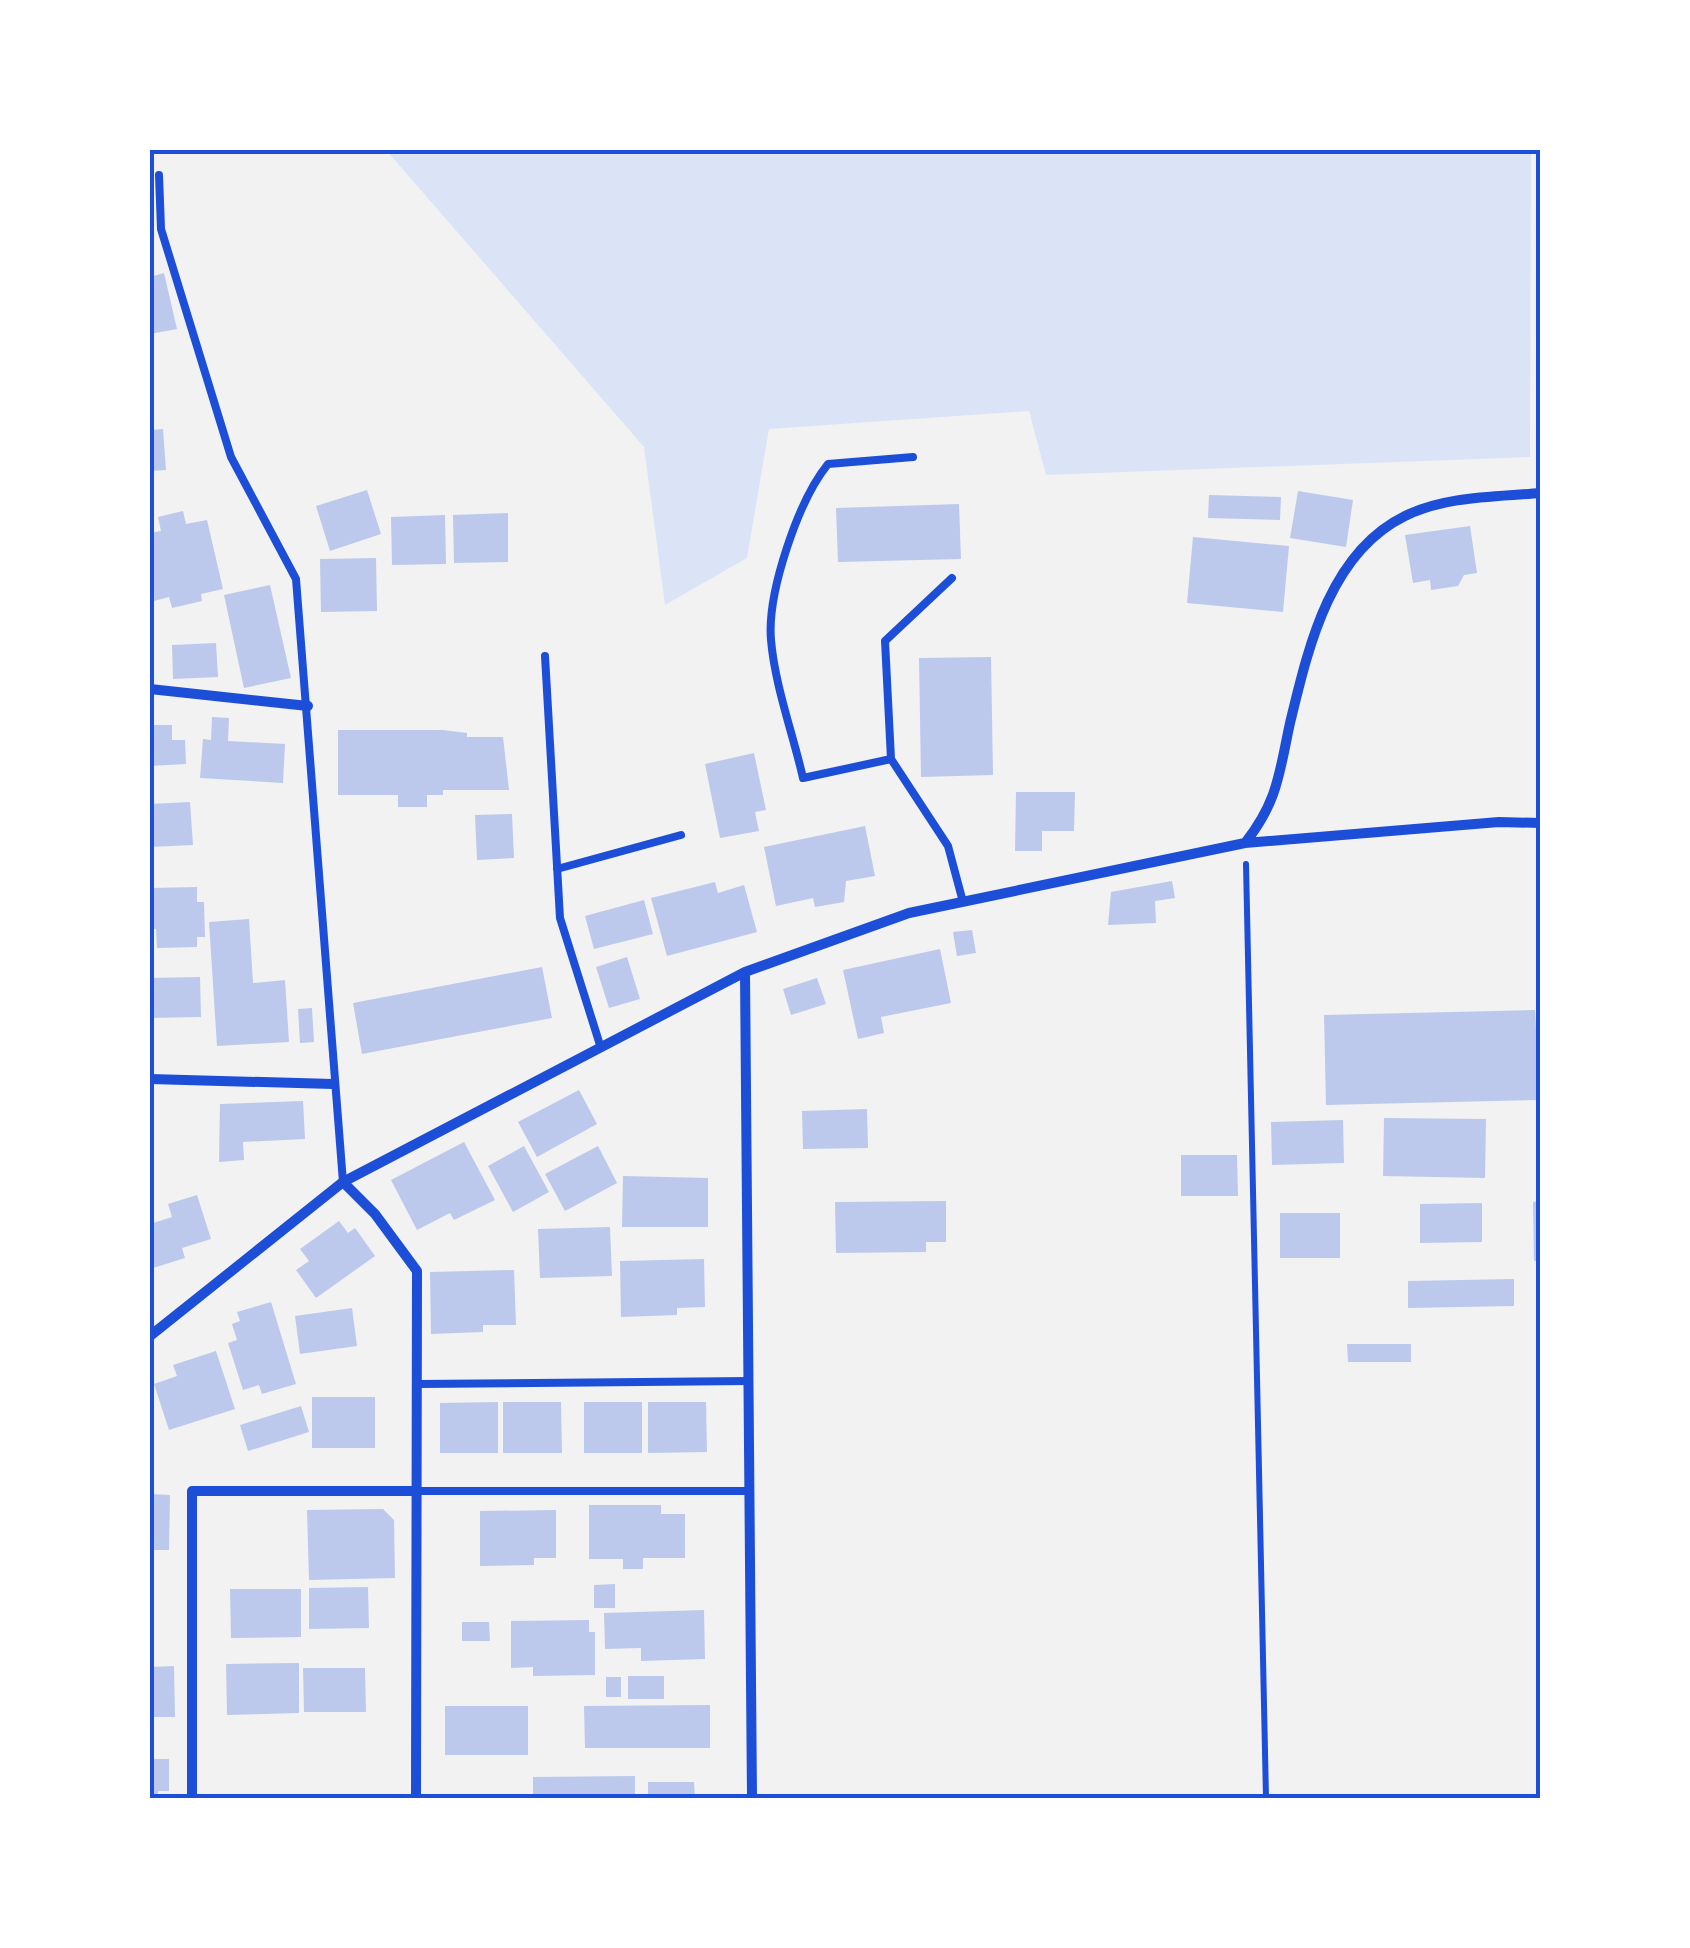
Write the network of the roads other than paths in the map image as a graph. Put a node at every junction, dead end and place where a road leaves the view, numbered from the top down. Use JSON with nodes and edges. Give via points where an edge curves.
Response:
{"nodes":[{"id":1,"x":158,"y":175,"type":"dead end"},
{"id":2,"x":913,"y":457,"type":"dead end"},
{"id":3,"x":1540,"y":493,"type":"edge"},
{"id":4,"x":952,"y":578,"type":"dead end"},
{"id":5,"x":546,"y":656,"type":"dead end"},
{"id":6,"x":150,"y":689,"type":"edge"},
{"id":7,"x":308,"y":706,"type":"junction"},
{"id":8,"x":891,"y":759,"type":"junction"},
{"id":9,"x":1540,"y":823,"type":"edge"},
{"id":10,"x":681,"y":835,"type":"dead end"},
{"id":11,"x":1246,"y":843,"type":"junction"},
{"id":12,"x":557,"y":870,"type":"junction"},
{"id":13,"x":963,"y":902,"type":"junction"},
{"id":14,"x":745,"y":972,"type":"junction"},
{"id":15,"x":600,"y":1044,"type":"junction"},
{"id":16,"x":150,"y":1079,"type":"edge"},
{"id":17,"x":333,"y":1084,"type":"junction"},
{"id":18,"x":344,"y":1182,"type":"junction"},
{"id":19,"x":150,"y":1336,"type":"edge"},
{"id":20,"x":748,"y":1380,"type":"junction"},
{"id":21,"x":417,"y":1384,"type":"junction"},
{"id":22,"x":417,"y":1491,"type":"junction"},
{"id":23,"x":749,"y":1491,"type":"junction"},
{"id":24,"x":192,"y":1798,"type":"edge"},
{"id":25,"x":416,"y":1798,"type":"edge"},
{"id":26,"x":752,"y":1798,"type":"edge"}],
"edges":[{"from":1,"to":7,"type":"lane","via":[[161,230],[231,457],[296,579]]},
{"from":2,"to":8,"type":"lane","via":[[828,464],[816,479],[786,545],[771,638],[803,778]]},
{"from":3,"to":11,"type":"street","via":[[1455,501],[1404,516],[1364,545],[1326,604],[1304,664],[1270,812]]},
{"from":4,"to":8,"type":"lane","via":[[885,642]]},
{"from":5,"to":12,"type":"lane"},
{"from":6,"to":7,"type":"street"},
{"from":7,"to":17,"type":"lane"},
{"from":8,"to":13,"type":"lane","via":[[948,846]]},
{"from":9,"to":11,"type":"street"},
{"from":10,"to":12,"type":"lane"},
{"from":11,"to":13,"type":"street"},
{"from":12,"to":15,"type":"lane","via":[[560,918]]},
{"from":13,"to":14,"type":"street","via":[[908,913]]},
{"from":14,"to":15,"type":"street"},
{"from":14,"to":20,"type":"street"},
{"from":15,"to":18,"type":"street"},
{"from":16,"to":17,"type":"street"},
{"from":17,"to":18,"type":"lane"},
{"from":18,"to":19,"type":"street"},
{"from":18,"to":21,"type":"street","via":[[417,1271]]},
{"from":20,"to":21,"type":"lane"},
{"from":20,"to":23,"type":"street"},
{"from":21,"to":22,"type":"street"},
{"from":22,"to":23,"type":"lane"},
{"from":22,"to":24,"type":"street","via":[[192,1491]]},
{"from":22,"to":25,"type":"street"},
{"from":23,"to":26,"type":"street"}]}
